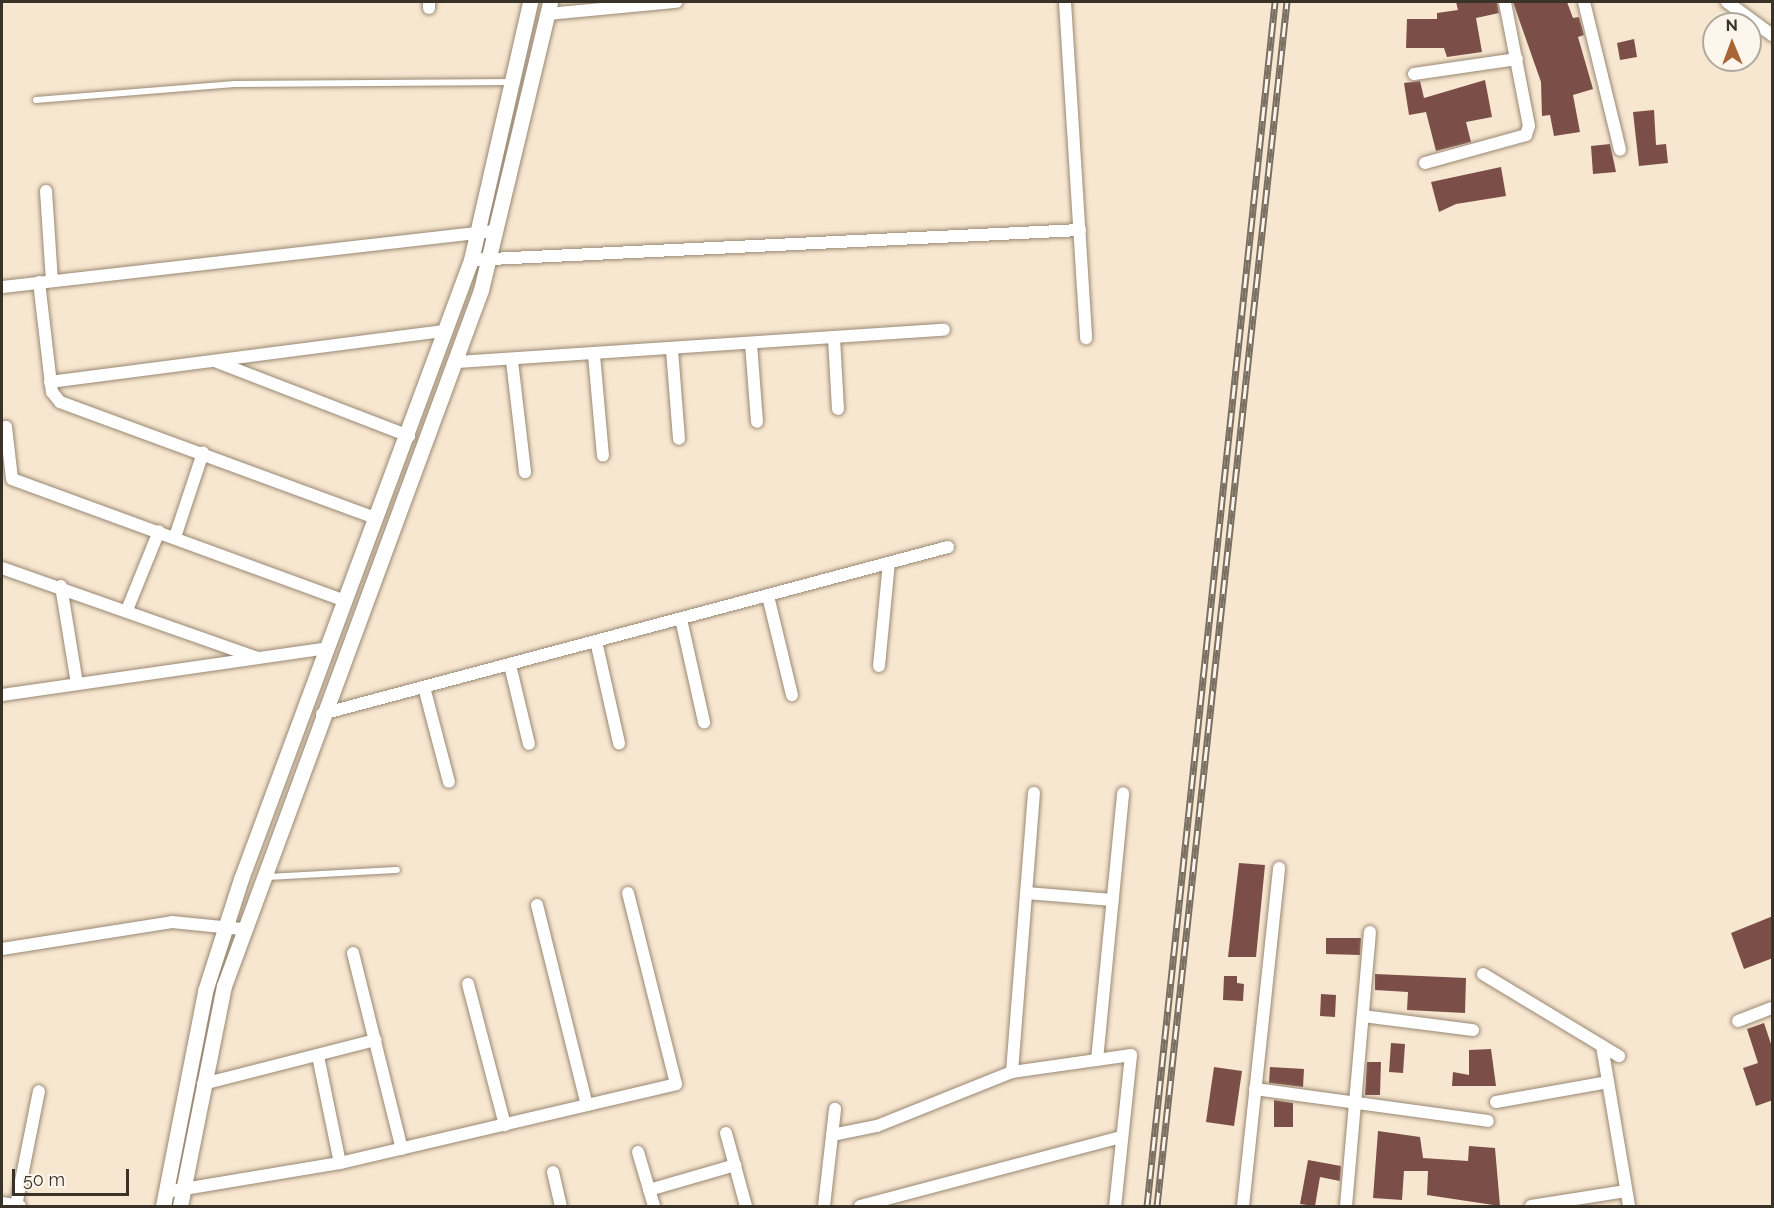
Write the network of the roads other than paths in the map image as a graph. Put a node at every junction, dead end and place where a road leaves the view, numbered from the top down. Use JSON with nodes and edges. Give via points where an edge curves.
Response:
{"nodes":[{"id":1,"x":530,"y":2,"type":"edge"},
{"id":2,"x":676,"y":2,"type":"edge"},
{"id":3,"x":1065,"y":2,"type":"edge"},
{"id":4,"x":1505,"y":2,"type":"edge"},
{"id":5,"x":1584,"y":2,"type":"edge"},
{"id":6,"x":1727,"y":2,"type":"edge"},
{"id":7,"x":549,"y":8,"type":"edge"},
{"id":8,"x":1773,"y":34,"type":"edge"},
{"id":9,"x":1517,"y":59,"type":"junction"},
{"id":10,"x":1414,"y":74,"type":"dead end"},
{"id":11,"x":513,"y":82,"type":"junction"},
{"id":12,"x":36,"y":100,"type":"dead end"},
{"id":13,"x":1620,"y":150,"type":"dead end"},
{"id":14,"x":1425,"y":163,"type":"dead end"},
{"id":15,"x":46,"y":191,"type":"dead end"},
{"id":16,"x":480,"y":229,"type":"junction"},
{"id":17,"x":1080,"y":230,"type":"junction"},
{"id":18,"x":497,"y":231,"type":"junction"},
{"id":19,"x":471,"y":260,"type":"junction"},
{"id":20,"x":489,"y":263,"type":"junction"},
{"id":21,"x":46,"y":282,"type":"junction"},
{"id":22,"x":2,"y":287,"type":"edge"},
{"id":23,"x":944,"y":330,"type":"dead end"},
{"id":24,"x":444,"y":332,"type":"junction"},
{"id":25,"x":834,"y":338,"type":"junction"},
{"id":26,"x":1086,"y":338,"type":"dead end"},
{"id":27,"x":751,"y":344,"type":"junction"},
{"id":28,"x":672,"y":350,"type":"junction"},
{"id":29,"x":594,"y":355,"type":"junction"},
{"id":30,"x":214,"y":361,"type":"junction"},
{"id":31,"x":512,"y":361,"type":"junction"},
{"id":32,"x":456,"y":362,"type":"junction"},
{"id":33,"x":50,"y":381,"type":"junction"},
{"id":34,"x":838,"y":409,"type":"dead end"},
{"id":35,"x":757,"y":422,"type":"dead end"},
{"id":36,"x":2,"y":428,"type":"edge"},
{"id":37,"x":409,"y":436,"type":"junction"},
{"id":38,"x":679,"y":439,"type":"dead end"},
{"id":39,"x":203,"y":453,"type":"junction"},
{"id":40,"x":603,"y":456,"type":"dead end"},
{"id":41,"x":525,"y":472,"type":"dead end"},
{"id":42,"x":376,"y":518,"type":"junction"},
{"id":43,"x":159,"y":531,"type":"junction"},
{"id":44,"x":174,"y":537,"type":"junction"},
{"id":45,"x":948,"y":547,"type":"dead end"},
{"id":46,"x":889,"y":563,"type":"junction"},
{"id":47,"x":2,"y":568,"type":"edge"},
{"id":48,"x":61,"y":586,"type":"junction"},
{"id":49,"x":768,"y":596,"type":"junction"},
{"id":50,"x":346,"y":601,"type":"junction"},
{"id":51,"x":127,"y":610,"type":"junction"},
{"id":52,"x":681,"y":619,"type":"junction"},
{"id":53,"x":597,"y":641,"type":"junction"},
{"id":54,"x":328,"y":648,"type":"junction"},
{"id":55,"x":258,"y":659,"type":"junction"},
{"id":56,"x":510,"y":665,"type":"junction"},
{"id":57,"x":879,"y":666,"type":"dead end"},
{"id":58,"x":77,"y":684,"type":"junction"},
{"id":59,"x":424,"y":687,"type":"junction"},
{"id":60,"x":2,"y":695,"type":"edge"},
{"id":61,"x":792,"y":695,"type":"dead end"},
{"id":62,"x":322,"y":714,"type":"junction"},
{"id":63,"x":704,"y":722,"type":"dead end"},
{"id":64,"x":620,"y":743,"type":"dead end"},
{"id":65,"x":529,"y":744,"type":"dead end"},
{"id":66,"x":449,"y":782,"type":"dead end"},
{"id":67,"x":1034,"y":793,"type":"dead end"},
{"id":68,"x":1123,"y":793,"type":"dead end"},
{"id":69,"x":1279,"y":868,"type":"dead end"},
{"id":70,"x":397,"y":870,"type":"dead end"},
{"id":71,"x":263,"y":877,"type":"junction"},
{"id":72,"x":628,"y":893,"type":"dead end"},
{"id":73,"x":1026,"y":893,"type":"junction"},
{"id":74,"x":1113,"y":900,"type":"junction"},
{"id":75,"x":537,"y":906,"type":"dead end"},
{"id":76,"x":225,"y":927,"type":"junction"},
{"id":77,"x":242,"y":929,"type":"junction"},
{"id":78,"x":1370,"y":932,"type":"dead end"},
{"id":79,"x":2,"y":950,"type":"edge"},
{"id":80,"x":353,"y":953,"type":"dead end"},
{"id":81,"x":1483,"y":974,"type":"dead end"},
{"id":82,"x":468,"y":984,"type":"dead end"},
{"id":83,"x":1773,"y":1008,"type":"edge"},
{"id":84,"x":1363,"y":1016,"type":"junction"},
{"id":85,"x":1738,"y":1021,"type":"dead end"},
{"id":86,"x":1473,"y":1030,"type":"dead end"},
{"id":87,"x":375,"y":1041,"type":"junction"},
{"id":88,"x":1602,"y":1046,"type":"junction"},
{"id":89,"x":318,"y":1056,"type":"junction"},
{"id":90,"x":1619,"y":1056,"type":"dead end"},
{"id":91,"x":1097,"y":1060,"type":"junction"},
{"id":92,"x":1012,"y":1072,"type":"junction"},
{"id":93,"x":1608,"y":1082,"type":"junction"},
{"id":94,"x":203,"y":1084,"type":"junction"},
{"id":95,"x":1255,"y":1089,"type":"junction"},
{"id":96,"x":39,"y":1090,"type":"dead end"},
{"id":97,"x":1496,"y":1102,"type":"dead end"},
{"id":98,"x":1355,"y":1103,"type":"junction"},
{"id":99,"x":587,"y":1105,"type":"junction"},
{"id":100,"x":835,"y":1109,"type":"dead end"},
{"id":101,"x":1488,"y":1121,"type":"dead end"},
{"id":102,"x":505,"y":1125,"type":"junction"},
{"id":103,"x":726,"y":1133,"type":"dead end"},
{"id":104,"x":832,"y":1135,"type":"junction"},
{"id":105,"x":1122,"y":1137,"type":"junction"},
{"id":106,"x":402,"y":1149,"type":"junction"},
{"id":107,"x":638,"y":1152,"type":"dead end"},
{"id":108,"x":340,"y":1163,"type":"junction"},
{"id":109,"x":735,"y":1165,"type":"junction"},
{"id":110,"x":553,"y":1172,"type":"dead end"},
{"id":111,"x":649,"y":1190,"type":"junction"},
{"id":112,"x":1626,"y":1191,"type":"junction"},
{"id":113,"x":164,"y":1199,"type":"edge"},
{"id":114,"x":181,"y":1199,"type":"edge"},
{"id":115,"x":2,"y":1203,"type":"edge"},
{"id":116,"x":18,"y":1206,"type":"edge"},
{"id":117,"x":561,"y":1206,"type":"edge"},
{"id":118,"x":654,"y":1206,"type":"edge"},
{"id":119,"x":746,"y":1206,"type":"edge"},
{"id":120,"x":824,"y":1206,"type":"edge"},
{"id":121,"x":860,"y":1206,"type":"edge"},
{"id":122,"x":1115,"y":1206,"type":"edge"},
{"id":123,"x":1243,"y":1206,"type":"edge"},
{"id":124,"x":1346,"y":1206,"type":"edge"},
{"id":125,"x":1531,"y":1206,"type":"edge"},
{"id":126,"x":1629,"y":1206,"type":"edge"}],
"edges":[{"from":1,"to":11,"type":"street"},
{"from":2,"to":7,"type":"street"},
{"from":3,"to":17,"type":"street"},
{"from":4,"to":9,"type":"street"},
{"from":5,"to":13,"type":"street"},
{"from":6,"to":8,"type":"street"},
{"from":7,"to":18,"type":"street"},
{"from":9,"to":10,"type":"street"},
{"from":9,"to":14,"type":"street","via":[[1529,126],[1526,135]]},
{"from":11,"to":12,"type":"lane","via":[[234,84]]},
{"from":11,"to":16,"type":"street"},
{"from":15,"to":21,"type":"street"},
{"from":16,"to":18,"type":"street"},
{"from":16,"to":19,"type":"street"},
{"from":16,"to":21,"type":"street"},
{"from":17,"to":20,"type":"street"},
{"from":17,"to":26,"type":"street"},
{"from":18,"to":20,"type":"street"},
{"from":19,"to":20,"type":"street"},
{"from":19,"to":24,"type":"street"},
{"from":20,"to":32,"type":"street"},
{"from":21,"to":22,"type":"street"},
{"from":21,"to":33,"type":"street"},
{"from":23,"to":25,"type":"street"},
{"from":24,"to":30,"type":"street"},
{"from":24,"to":37,"type":"street"},
{"from":25,"to":27,"type":"street"},
{"from":25,"to":34,"type":"street"},
{"from":27,"to":28,"type":"street"},
{"from":27,"to":35,"type":"street"},
{"from":28,"to":29,"type":"street"},
{"from":28,"to":38,"type":"street"},
{"from":29,"to":31,"type":"street"},
{"from":29,"to":40,"type":"street"},
{"from":30,"to":33,"type":"street"},
{"from":30,"to":37,"type":"street"},
{"from":31,"to":32,"type":"street"},
{"from":31,"to":41,"type":"street"},
{"from":32,"to":62,"type":"street"},
{"from":33,"to":39,"type":"street","via":[[60,402]]},
{"from":36,"to":43,"type":"street","via":[[6,427],[12,479]]},
{"from":37,"to":42,"type":"street"},
{"from":39,"to":42,"type":"street"},
{"from":39,"to":44,"type":"street"},
{"from":42,"to":50,"type":"street"},
{"from":43,"to":44,"type":"street"},
{"from":43,"to":51,"type":"street"},
{"from":44,"to":50,"type":"street"},
{"from":45,"to":46,"type":"street"},
{"from":46,"to":49,"type":"street"},
{"from":46,"to":57,"type":"street"},
{"from":47,"to":48,"type":"street"},
{"from":48,"to":51,"type":"street"},
{"from":48,"to":58,"type":"street"},
{"from":49,"to":52,"type":"street"},
{"from":49,"to":61,"type":"street"},
{"from":50,"to":54,"type":"street"},
{"from":51,"to":55,"type":"street"},
{"from":52,"to":53,"type":"street"},
{"from":52,"to":63,"type":"street"},
{"from":53,"to":56,"type":"street"},
{"from":53,"to":64,"type":"street"},
{"from":54,"to":55,"type":"street"},
{"from":54,"to":76,"type":"street"},
{"from":55,"to":58,"type":"street"},
{"from":56,"to":59,"type":"street"},
{"from":56,"to":65,"type":"street"},
{"from":58,"to":60,"type":"street"},
{"from":59,"to":62,"type":"street"},
{"from":59,"to":66,"type":"street"},
{"from":62,"to":71,"type":"street"},
{"from":67,"to":73,"type":"street"},
{"from":68,"to":74,"type":"street"},
{"from":69,"to":95,"type":"street"},
{"from":70,"to":71,"type":"lane"},
{"from":71,"to":77,"type":"street"},
{"from":72,"to":99,"type":"street","via":[[676,1084]]},
{"from":73,"to":74,"type":"street"},
{"from":73,"to":92,"type":"street"},
{"from":74,"to":91,"type":"street"},
{"from":75,"to":99,"type":"street"},
{"from":76,"to":77,"type":"street"},
{"from":76,"to":79,"type":"street","via":[[172,922],[105,928]]},
{"from":76,"to":113,"type":"street","via":[[205,991]]},
{"from":77,"to":94,"type":"street"},
{"from":78,"to":84,"type":"street"},
{"from":80,"to":87,"type":"street"},
{"from":81,"to":88,"type":"street"},
{"from":82,"to":102,"type":"street"},
{"from":83,"to":85,"type":"street"},
{"from":84,"to":86,"type":"street"},
{"from":84,"to":98,"type":"street"},
{"from":87,"to":89,"type":"street"},
{"from":87,"to":106,"type":"street"},
{"from":88,"to":90,"type":"street"},
{"from":88,"to":93,"type":"street"},
{"from":89,"to":94,"type":"street"},
{"from":89,"to":108,"type":"street"},
{"from":91,"to":92,"type":"street"},
{"from":91,"to":105,"type":"street","via":[[1131,1055]]},
{"from":92,"to":104,"type":"street","via":[[877,1126]]},
{"from":93,"to":97,"type":"street"},
{"from":93,"to":112,"type":"street"},
{"from":94,"to":114,"type":"street"},
{"from":95,"to":98,"type":"street"},
{"from":95,"to":123,"type":"street"},
{"from":96,"to":116,"type":"street"},
{"from":98,"to":101,"type":"street"},
{"from":98,"to":124,"type":"street"},
{"from":99,"to":102,"type":"street"},
{"from":100,"to":104,"type":"street"},
{"from":102,"to":106,"type":"street"},
{"from":103,"to":109,"type":"street"},
{"from":104,"to":120,"type":"street"},
{"from":105,"to":121,"type":"street"},
{"from":105,"to":122,"type":"street"},
{"from":106,"to":108,"type":"street"},
{"from":107,"to":111,"type":"street"},
{"from":108,"to":114,"type":"street"},
{"from":109,"to":111,"type":"street"},
{"from":109,"to":119,"type":"street"},
{"from":110,"to":117,"type":"street"},
{"from":111,"to":118,"type":"street"},
{"from":112,"to":125,"type":"street"},
{"from":112,"to":126,"type":"street"},
{"from":113,"to":114,"type":"street"},
{"from":115,"to":116,"type":"street"}]}
